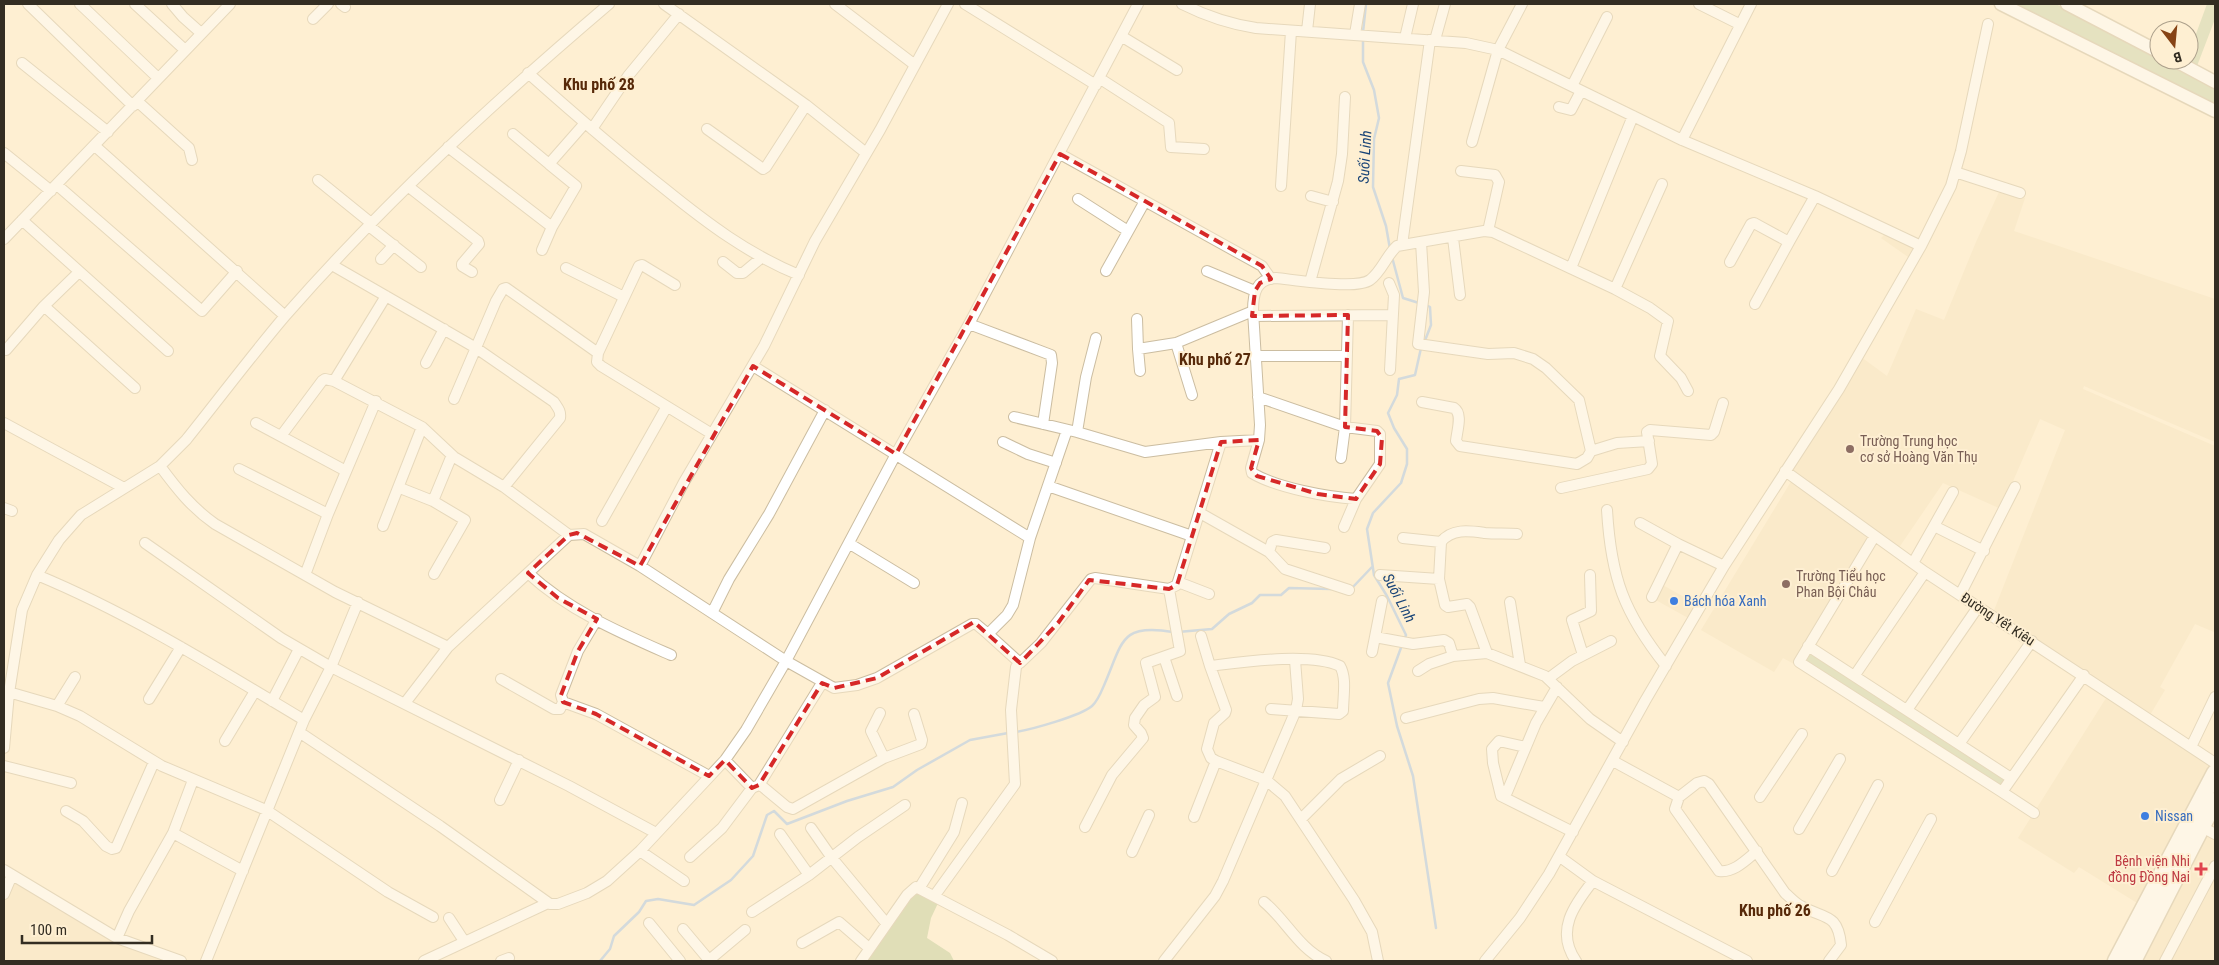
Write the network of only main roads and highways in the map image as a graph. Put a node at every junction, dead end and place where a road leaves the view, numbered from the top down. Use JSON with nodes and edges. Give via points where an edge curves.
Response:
{"nodes":[{"id":1,"x":2215,"y":773,"type":"edge"},
{"id":2,"x":2215,"y":801,"type":"edge"},
{"id":3,"x":2209,"y":831,"type":"edge"},
{"id":4,"x":2116,"y":961,"type":"edge"},
{"id":5,"x":2133,"y":961,"type":"edge"}],
"edges":[{"from":1,"to":4,"type":"highway"},
{"from":2,"to":3,"type":"highway"},
{"from":3,"to":5,"type":"highway"}]}
